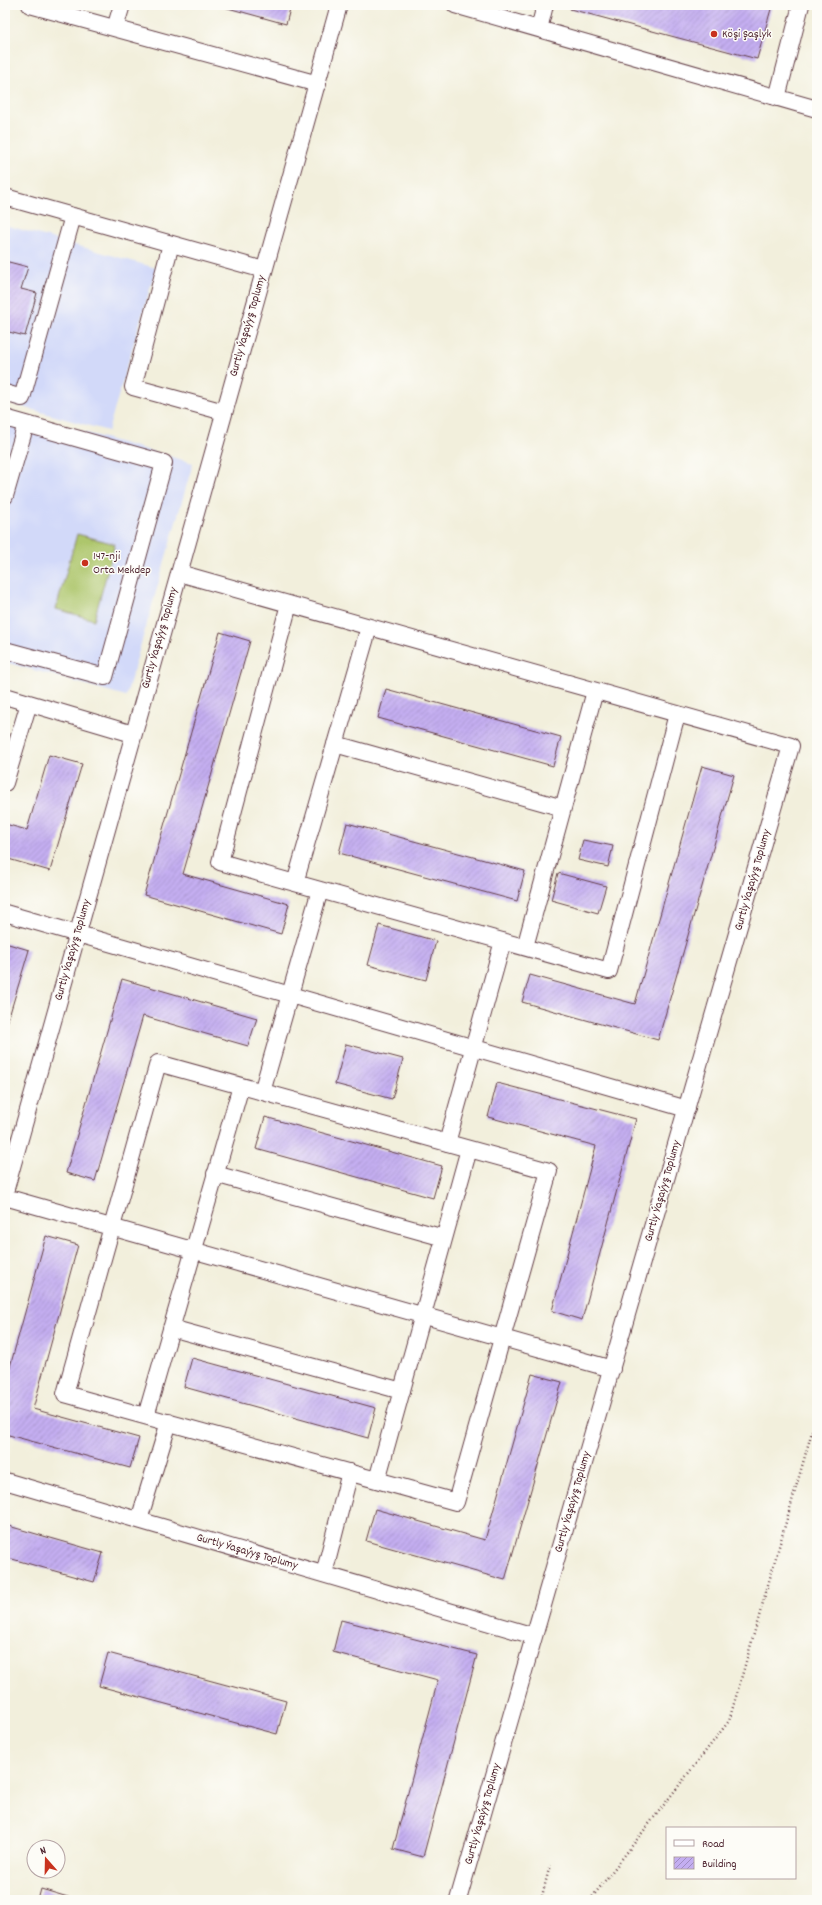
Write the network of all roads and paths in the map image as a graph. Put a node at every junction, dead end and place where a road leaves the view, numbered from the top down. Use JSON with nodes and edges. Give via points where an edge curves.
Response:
{"nodes":[{"id":1,"x":30,"y":5,"type":"edge"},
{"id":2,"x":122,"y":5,"type":"edge"},
{"id":3,"x":339,"y":5,"type":"edge"},
{"id":4,"x":455,"y":5,"type":"edge"},
{"id":5,"x":545,"y":5,"type":"edge"},
{"id":6,"x":801,"y":5,"type":"edge"},
{"id":7,"x":115,"y":28,"type":"junction"},
{"id":8,"x":539,"y":29,"type":"junction"},
{"id":9,"x":318,"y":84,"type":"junction"},
{"id":10,"x":777,"y":98,"type":"junction"},
{"id":11,"x":817,"y":109,"type":"edge"},
{"id":12,"x":5,"y":197,"type":"edge"},
{"id":13,"x":73,"y":216,"type":"junction"},
{"id":14,"x":171,"y":244,"type":"junction"},
{"id":15,"x":264,"y":270,"type":"junction"},
{"id":16,"x":5,"y":393,"type":"edge"},
{"id":17,"x":224,"y":412,"type":"junction"},
{"id":18,"x":5,"y":418,"type":"edge"},
{"id":19,"x":26,"y":424,"type":"junction"},
{"id":20,"x":5,"y":496,"type":"edge"},
{"id":21,"x":179,"y":573,"type":"junction"},
{"id":22,"x":289,"y":604,"type":"junction"},
{"id":23,"x":369,"y":627,"type":"junction"},
{"id":24,"x":5,"y":650,"type":"edge"},
{"id":25,"x":595,"y":691,"type":"junction"},
{"id":26,"x":5,"y":696,"type":"edge"},
{"id":27,"x":29,"y":703,"type":"junction"},
{"id":28,"x":678,"y":714,"type":"junction"},
{"id":29,"x":133,"y":734,"type":"junction"},
{"id":30,"x":335,"y":744,"type":"junction"},
{"id":31,"x":5,"y":783,"type":"edge"},
{"id":32,"x":563,"y":808,"type":"junction"},
{"id":33,"x":295,"y":883,"type":"junction"},
{"id":34,"x":320,"y":890,"type":"junction"},
{"id":35,"x":5,"y":913,"type":"edge"},
{"id":36,"x":77,"y":934,"type":"junction"},
{"id":37,"x":503,"y":941,"type":"junction"},
{"id":38,"x":525,"y":947,"type":"junction"},
{"id":39,"x":290,"y":995,"type":"junction"},
{"id":40,"x":473,"y":1048,"type":"junction"},
{"id":41,"x":241,"y":1086,"type":"junction"},
{"id":42,"x":262,"y":1092,"type":"junction"},
{"id":43,"x":687,"y":1109,"type":"junction"},
{"id":44,"x":447,"y":1143,"type":"junction"},
{"id":45,"x":469,"y":1149,"type":"junction"},
{"id":46,"x":215,"y":1174,"type":"junction"},
{"id":47,"x":5,"y":1192,"type":"edge"},
{"id":48,"x":5,"y":1197,"type":"edge"},
{"id":49,"x":112,"y":1227,"type":"junction"},
{"id":50,"x":444,"y":1238,"type":"junction"},
{"id":51,"x":194,"y":1250,"type":"junction"},
{"id":52,"x":423,"y":1315,"type":"junction"},
{"id":53,"x":171,"y":1328,"type":"junction"},
{"id":54,"x":502,"y":1338,"type":"junction"},
{"id":55,"x":612,"y":1369,"type":"junction"},
{"id":56,"x":402,"y":1391,"type":"junction"},
{"id":57,"x":817,"y":1414,"type":"edge"},
{"id":58,"x":146,"y":1416,"type":"junction"},
{"id":59,"x":169,"y":1422,"type":"junction"},
{"id":60,"x":350,"y":1472,"type":"junction"},
{"id":61,"x":377,"y":1480,"type":"junction"},
{"id":62,"x":5,"y":1481,"type":"edge"},
{"id":63,"x":139,"y":1520,"type":"junction"},
{"id":64,"x":324,"y":1574,"type":"junction"},
{"id":65,"x":534,"y":1636,"type":"junction"},
{"id":66,"x":550,"y":1866,"type":"dead end"},
{"id":67,"x":458,"y":1900,"type":"edge"},
{"id":68,"x":541,"y":1900,"type":"edge"},
{"id":69,"x":590,"y":1900,"type":"edge"}],
"edges":[{"from":1,"to":7,"type":"street"},
{"from":2,"to":7,"type":"street"},
{"from":3,"to":9,"type":"street","name":"Gurtly Ýaşaýyş Toplumy"},
{"from":4,"to":8,"type":"street"},
{"from":5,"to":8,"type":"street"},
{"from":6,"to":10,"type":"street"},
{"from":7,"to":9,"type":"street"},
{"from":8,"to":10,"type":"street"},
{"from":9,"to":15,"type":"street","name":"Gurtly Ýaşaýyş Toplumy"},
{"from":10,"to":11,"type":"street"},
{"from":12,"to":13,"type":"street"},
{"from":13,"to":14,"type":"street"},
{"from":13,"to":16,"type":"street","via":[[22,398]]},
{"from":14,"to":15,"type":"street"},
{"from":14,"to":17,"type":"street","via":[[133,387]]},
{"from":15,"to":17,"type":"street","name":"Gurtly Ýaşaýyş Toplumy"},
{"from":17,"to":21,"type":"street","name":"Gurtly Ýaşaýyş Toplumy"},
{"from":18,"to":19,"type":"street"},
{"from":19,"to":20,"type":"street"},
{"from":19,"to":24,"type":"street","via":[[164,463],[106,677]]},
{"from":21,"to":22,"type":"street"},
{"from":21,"to":29,"type":"street","name":"Gurtly Ýaşaýyş Toplumy"},
{"from":22,"to":23,"type":"street"},
{"from":22,"to":33,"type":"street","via":[[220,862]]},
{"from":23,"to":25,"type":"street"},
{"from":23,"to":30,"type":"street"},
{"from":25,"to":28,"type":"street"},
{"from":25,"to":32,"type":"street"},
{"from":26,"to":27,"type":"street"},
{"from":27,"to":29,"type":"street"},
{"from":27,"to":31,"type":"street"},
{"from":28,"to":38,"type":"street","via":[[609,970]]},
{"from":28,"to":43,"type":"street","name":"Gurtly Ýaşaýyş Toplumy","via":[[791,746]]},
{"from":29,"to":36,"type":"street","name":"Gurtly Ýaşaýyş Toplumy"},
{"from":30,"to":32,"type":"street"},
{"from":30,"to":33,"type":"street"},
{"from":32,"to":38,"type":"street"},
{"from":33,"to":34,"type":"street"},
{"from":34,"to":37,"type":"street"},
{"from":34,"to":39,"type":"street"},
{"from":35,"to":36,"type":"street"},
{"from":36,"to":39,"type":"street"},
{"from":36,"to":47,"type":"street","name":"Gurtly Ýaşaýyş Toplumy"},
{"from":37,"to":38,"type":"street"},
{"from":37,"to":40,"type":"street"},
{"from":39,"to":40,"type":"street"},
{"from":39,"to":42,"type":"street"},
{"from":40,"to":43,"type":"street"},
{"from":40,"to":44,"type":"street"},
{"from":41,"to":42,"type":"street"},
{"from":41,"to":46,"type":"street"},
{"from":41,"to":49,"type":"street","via":[[158,1063]]},
{"from":42,"to":44,"type":"street"},
{"from":43,"to":55,"type":"street","name":"Gurtly Ýaşaýyş Toplumy"},
{"from":44,"to":45,"type":"street"},
{"from":45,"to":50,"type":"street"},
{"from":45,"to":54,"type":"street","via":[[549,1171]]},
{"from":46,"to":50,"type":"street"},
{"from":46,"to":51,"type":"street"},
{"from":48,"to":49,"type":"street"},
{"from":49,"to":51,"type":"street"},
{"from":49,"to":58,"type":"street","via":[[65,1394]]},
{"from":50,"to":52,"type":"street"},
{"from":51,"to":52,"type":"street"},
{"from":51,"to":53,"type":"street"},
{"from":52,"to":54,"type":"street"},
{"from":52,"to":56,"type":"street"},
{"from":53,"to":56,"type":"street"},
{"from":53,"to":58,"type":"street"},
{"from":54,"to":55,"type":"street"},
{"from":54,"to":61,"type":"street","via":[[456,1502]]},
{"from":55,"to":65,"type":"street","name":"Gurtly Ýaşaýyş Toplumy"},
{"from":56,"to":61,"type":"street"},
{"from":57,"to":69,"type":"path","via":[[729,1721]]},
{"from":58,"to":59,"type":"street"},
{"from":59,"to":60,"type":"street"},
{"from":59,"to":63,"type":"street"},
{"from":60,"to":61,"type":"street"},
{"from":60,"to":64,"type":"street"},
{"from":62,"to":63,"type":"street","name":"Gurtly Ýaşaýyş Toplumy"},
{"from":63,"to":64,"type":"street","name":"Gurtly Ýaşaýyş Toplumy"},
{"from":64,"to":65,"type":"street","name":"Gurtly Ýaşaýyş Toplumy"},
{"from":65,"to":67,"type":"street","name":"Gurtly Ýaşaýyş Toplumy"},
{"from":66,"to":68,"type":"path"}]}
